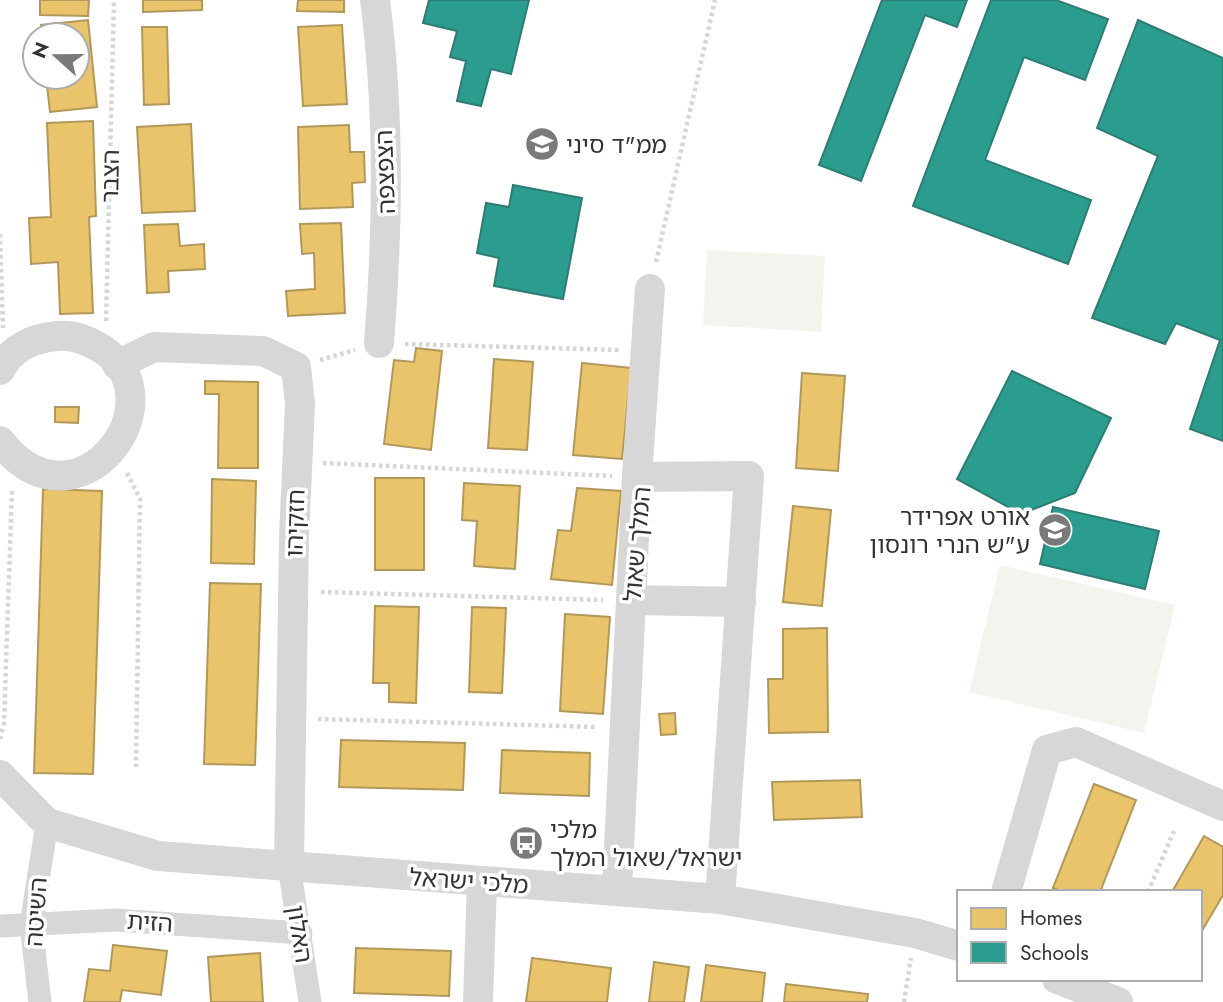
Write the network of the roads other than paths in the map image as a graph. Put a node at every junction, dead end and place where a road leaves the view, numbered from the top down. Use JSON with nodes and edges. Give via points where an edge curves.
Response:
{"nodes":[{"id":1,"x":375,"y":0,"type":"edge"},
{"id":2,"x":650,"y":289,"type":"road end"},
{"id":3,"x":379,"y":344,"type":"road end"},
{"id":4,"x":112,"y":358,"type":"junction"},
{"id":5,"x":2,"y":366,"type":"edge"},
{"id":6,"x":6,"y":449,"type":"edge"},
{"id":7,"x":637,"y":477,"type":"junction"},
{"id":8,"x":632,"y":600,"type":"junction"},
{"id":9,"x":741,"y":602,"type":"junction"},
{"id":10,"x":0,"y":775,"type":"edge"},
{"id":11,"x":1223,"y":806,"type":"edge"},
{"id":12,"x":47,"y":823,"type":"junction"},
{"id":13,"x":289,"y":866,"type":"junction"},
{"id":14,"x":482,"y":883,"type":"junction"},
{"id":15,"x":617,"y":889,"type":"junction"},
{"id":16,"x":1007,"y":890,"type":"edge"},
{"id":17,"x":720,"y":900,"type":"junction"},
{"id":18,"x":31,"y":925,"type":"junction"},
{"id":19,"x":0,"y":926,"type":"edge"},
{"id":20,"x":300,"y":933,"type":"junction"},
{"id":21,"x":957,"y":945,"type":"edge"},
{"id":22,"x":1062,"y":981,"type":"edge"},
{"id":23,"x":40,"y":1002,"type":"edge"},
{"id":24,"x":310,"y":1002,"type":"edge"},
{"id":25,"x":478,"y":1002,"type":"edge"},
{"id":26,"x":1118,"y":1002,"type":"edge"}],
"edges":[{"from":1,"to":3,"type":"street","name":"הצפצפה","via":[[382,48],[387,240]]},
{"from":2,"to":7,"type":"street"},
{"from":4,"to":5,"type":"street","via":[[86,340],[64,335],[41,337],[21,346]]},
{"from":4,"to":6,"type":"street","via":[[127,385],[130,407],[115,449],[98,464],[77,473],[54,475],[31,469]]},
{"from":4,"to":13,"type":"street","name":"חזקיהו","via":[[154,347],[263,351],[296,367],[300,404]]},
{"from":7,"to":8,"type":"street","name":"המלך שאול"},
{"from":7,"to":9,"type":"street","name":"המלך שאול","via":[[749,476]]},
{"from":8,"to":9,"type":"street"},
{"from":8,"to":15,"type":"street","name":"המלך שאול"},
{"from":9,"to":17,"type":"street","name":"המלך שאול"},
{"from":10,"to":12,"type":"street","name":"מלכי ישראל"},
{"from":11,"to":16,"type":"street","via":[[1076,742],[1047,750]]},
{"from":12,"to":13,"type":"street","name":"מלכי ישראל","via":[[158,856]]},
{"from":12,"to":18,"type":"street","name":"השיטה"},
{"from":13,"to":14,"type":"street","name":"מלכי ישראל"},
{"from":13,"to":20,"type":"street","name":"האלון"},
{"from":14,"to":15,"type":"street","name":"מלכי ישראל"},
{"from":14,"to":25,"type":"street"},
{"from":15,"to":17,"type":"street","name":"מלכי ישראל"},
{"from":17,"to":21,"type":"street","name":"מלכי ישראל","via":[[915,933]]},
{"from":18,"to":19,"type":"street","name":"הזית"},
{"from":18,"to":20,"type":"street","name":"הזית","via":[[116,920]]},
{"from":18,"to":23,"type":"street","name":"השיטה"},
{"from":20,"to":24,"type":"street","name":"האלון"},
{"from":22,"to":26,"type":"street"}]}
